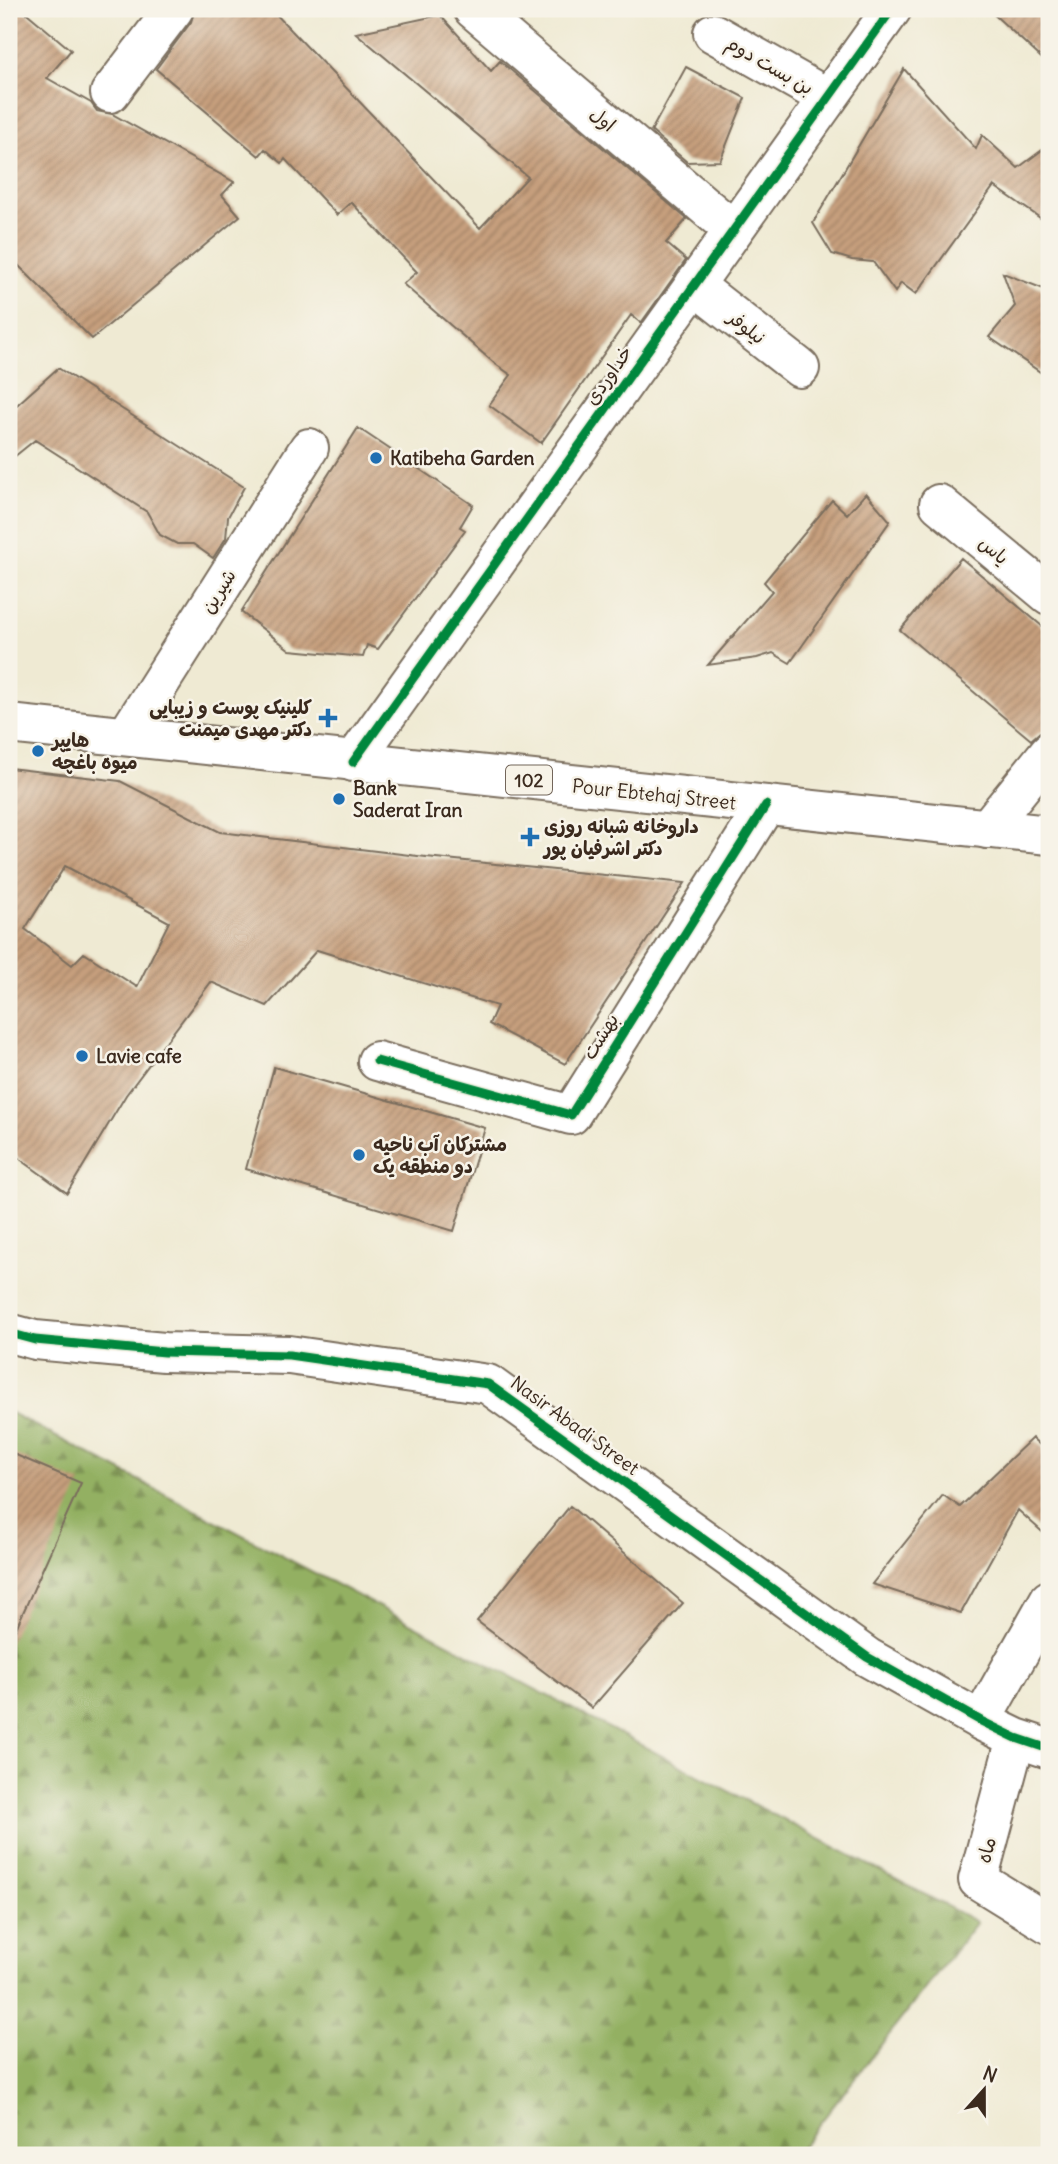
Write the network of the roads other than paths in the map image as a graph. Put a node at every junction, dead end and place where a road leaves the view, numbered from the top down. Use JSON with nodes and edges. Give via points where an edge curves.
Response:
{"nodes":[{"id":1,"x":174,"y":9,"type":"edge"},
{"id":2,"x":473,"y":9,"type":"edge"},
{"id":3,"x":891,"y":9,"type":"edge"},
{"id":4,"x":713,"y":33,"type":"dead end"},
{"id":5,"x":110,"y":93,"type":"dead end"},
{"id":6,"x":828,"y":98,"type":"junction"},
{"id":7,"x":733,"y":230,"type":"junction"},
{"id":8,"x":694,"y":285,"type":"junction"},
{"id":9,"x":800,"y":368,"type":"dead end"},
{"id":10,"x":309,"y":448,"type":"dead end"},
{"id":11,"x":939,"y":504,"type":"dead end"},
{"id":12,"x":1049,"y":595,"type":"edge"},
{"id":13,"x":9,"y":723,"type":"edge"},
{"id":14,"x":127,"y":735,"type":"junction"},
{"id":15,"x":1049,"y":752,"type":"edge"},
{"id":16,"x":353,"y":762,"type":"junction"},
{"id":17,"x":766,"y":805,"type":"junction"},
{"id":18,"x":987,"y":829,"type":"junction"},
{"id":19,"x":1049,"y":835,"type":"edge"},
{"id":20,"x":377,"y":1061,"type":"dead end"},
{"id":21,"x":9,"y":1333,"type":"edge"},
{"id":22,"x":1049,"y":1600,"type":"edge"},
{"id":23,"x":981,"y":1721,"type":"junction"},
{"id":24,"x":1033,"y":1743,"type":"edge"},
{"id":25,"x":1049,"y":1924,"type":"edge"}],
"edges":[{"from":1,"to":5,"type":"street"},
{"from":2,"to":7,"type":"street","name":"اول"},
{"from":3,"to":6,"type":"street","name":"خداوردی"},
{"from":4,"to":6,"type":"street","name":"بن بست دوم"},
{"from":6,"to":7,"type":"street","name":"خداوردی"},
{"from":7,"to":8,"type":"street","name":"خداوردی"},
{"from":8,"to":9,"type":"street","name":"نیلوفر"},
{"from":8,"to":16,"type":"street","name":"خداوردی"},
{"from":10,"to":14,"type":"street","name":"شیرین"},
{"from":11,"to":12,"type":"street","name":"یاس"},
{"from":13,"to":14,"type":"street","name":"Pour Ebtehaj Street","number":"102"},
{"from":14,"to":16,"type":"street","name":"Pour Ebtehaj Street","number":"102"},
{"from":15,"to":18,"type":"street"},
{"from":16,"to":17,"type":"street","name":"Pour Ebtehaj Street","number":"102"},
{"from":17,"to":18,"type":"street","name":"Pour Ebtehaj Street","number":"102"},
{"from":17,"to":20,"type":"street","name":"بهشت","via":[[571,1115]]},
{"from":18,"to":19,"type":"street","name":"Pour Ebtehaj Street","number":"102"},
{"from":21,"to":23,"type":"street","name":"Nasir Abadi Street","via":[[35,1340],[164,1352],[289,1355],[488,1384],[866,1657]]},
{"from":22,"to":23,"type":"street"},
{"from":23,"to":24,"type":"street","name":"Nasir Abadi Street"},
{"from":24,"to":25,"type":"street","name":"ماه","via":[[978,1880]]}]}
